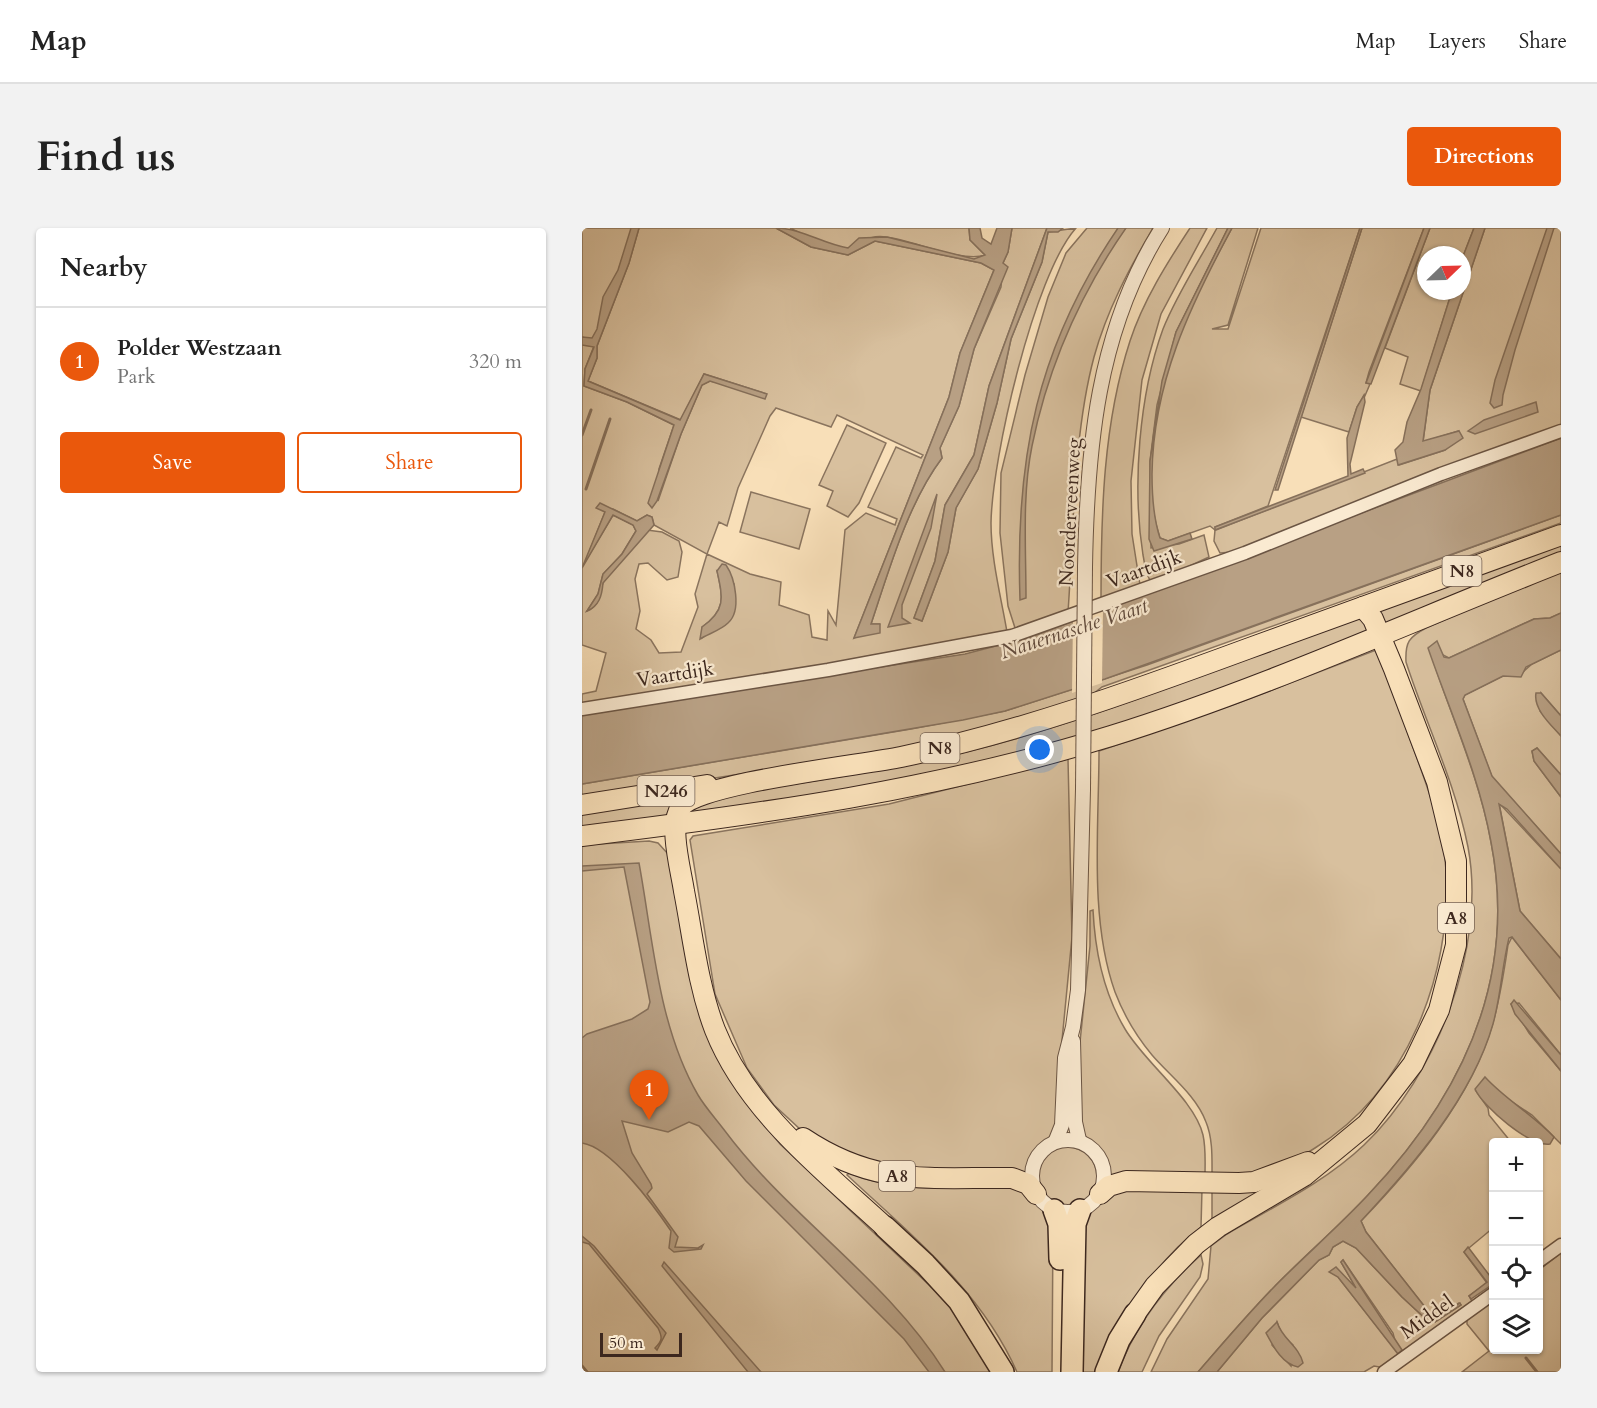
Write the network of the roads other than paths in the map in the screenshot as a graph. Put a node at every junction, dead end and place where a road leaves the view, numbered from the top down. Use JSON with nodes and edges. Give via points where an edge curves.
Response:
{"nodes":[{"id":1,"x":1162,"y":228,"type":"edge"},
{"id":2,"x":1561,"y":431,"type":"edge"},
{"id":3,"x":1561,"y":535,"type":"edge"},
{"id":4,"x":1561,"y":562,"type":"edge"},
{"id":5,"x":1363,"y":607,"type":"junction"},
{"id":6,"x":1380,"y":636,"type":"junction"},
{"id":7,"x":582,"y":709,"type":"edge"},
{"id":8,"x":727,"y":787,"type":"junction"},
{"id":9,"x":582,"y":805,"type":"edge"},
{"id":10,"x":676,"y":825,"type":"junction"},
{"id":11,"x":582,"y":836,"type":"edge"},
{"id":12,"x":1073,"y":1026,"type":"junction"},
{"id":13,"x":768,"y":1114,"type":"junction"},
{"id":14,"x":1056,"y":1140,"type":"junction"},
{"id":15,"x":1078,"y":1140,"type":"junction"},
{"id":16,"x":1338,"y":1149,"type":"junction"},
{"id":17,"x":1036,"y":1194,"type":"junction"},
{"id":18,"x":1100,"y":1194,"type":"junction"},
{"id":19,"x":1054,"y":1210,"type":"junction"},
{"id":20,"x":1080,"y":1210,"type":"junction"},
{"id":21,"x":885,"y":1227,"type":"joint"},
{"id":22,"x":1561,"y":1245,"type":"edge"},
{"id":23,"x":1543,"y":1258,"type":"edge"},
{"id":24,"x":1489,"y":1297,"type":"edge"},
{"id":25,"x":1135,"y":1314,"type":"joint"},
{"id":26,"x":1003,"y":1372,"type":"edge"},
{"id":27,"x":1058,"y":1372,"type":"edge"},
{"id":28,"x":1072,"y":1372,"type":"edge"},
{"id":29,"x":1106,"y":1372,"type":"edge"},
{"id":30,"x":1384,"y":1372,"type":"edge"}],
"edges":[{"from":1,"to":12,"type":"street","name":"Noorderveenweg","bridge":true,"via":[[1138,272],[1110,341],[1089,464],[1080,952]]},
{"from":2,"to":7,"type":"street","name":"Vaartdijk","via":[[1441,474],[1245,553],[1012,636]]},
{"from":3,"to":5,"type":"highway","number":"N8"},
{"from":4,"to":6,"type":"highway","number":"N8"},
{"from":5,"to":6,"type":"highway","number":"A8"},
{"from":5,"to":8,"type":"highway","number":"N8","via":[[1039,722],[893,759]]},
{"from":6,"to":10,"type":"highway","number":"N246","via":[[1210,703],[1056,752],[894,791]]},
{"from":6,"to":16,"type":"highway","number":"A8","via":[[1437,782],[1456,861],[1456,945],[1438,1010],[1413,1064],[1378,1111]]},
{"from":8,"to":9,"type":"highway","number":"N246","via":[[704,784]]},
{"from":8,"to":10,"type":"highway","via":[[689,800],[682,806]]},
{"from":10,"to":11,"type":"highway","number":"N246"},
{"from":10,"to":13,"type":"highway","number":"A8","via":[[700,976],[712,1021],[737,1072]]},
{"from":12,"to":14,"type":"street","name":"Noorderveenweg","via":[[1065,1058],[1062,1125]]},
{"from":12,"to":15,"type":"street","name":"Noorderveenweg"},
{"from":13,"to":17,"type":"highway","number":"A8","via":[[823,1151],[866,1170],[900,1176],[1012,1178],[1028,1184]]},
{"from":13,"to":21,"type":"highway","number":"A8"},
{"from":14,"to":15,"type":"street"},
{"from":14,"to":17,"type":"street","via":[[1041,1149],[1035,1160],[1031,1172]]},
{"from":15,"to":18,"type":"street","via":[[1088,1145],[1102,1163]]},
{"from":16,"to":18,"type":"highway","number":"A8","via":[[1254,1182],[1126,1181],[1109,1186]]},
{"from":16,"to":25,"type":"highway","number":"A8","via":[[1305,1176],[1227,1221],[1196,1244],[1155,1286]]},
{"from":17,"to":19,"type":"street"},
{"from":18,"to":20,"type":"street"},
{"from":19,"to":20,"type":"street"},
{"from":19,"to":27,"type":"highway","via":[[1060,1234]]},
{"from":20,"to":28,"type":"highway","via":[[1074,1224]]},
{"from":21,"to":26,"type":"highway","number":"A8","via":[[959,1300]]},
{"from":22,"to":23,"type":"street"},
{"from":24,"to":30,"type":"street","name":"Middel"},
{"from":25,"to":29,"type":"highway","number":"A8"}]}
